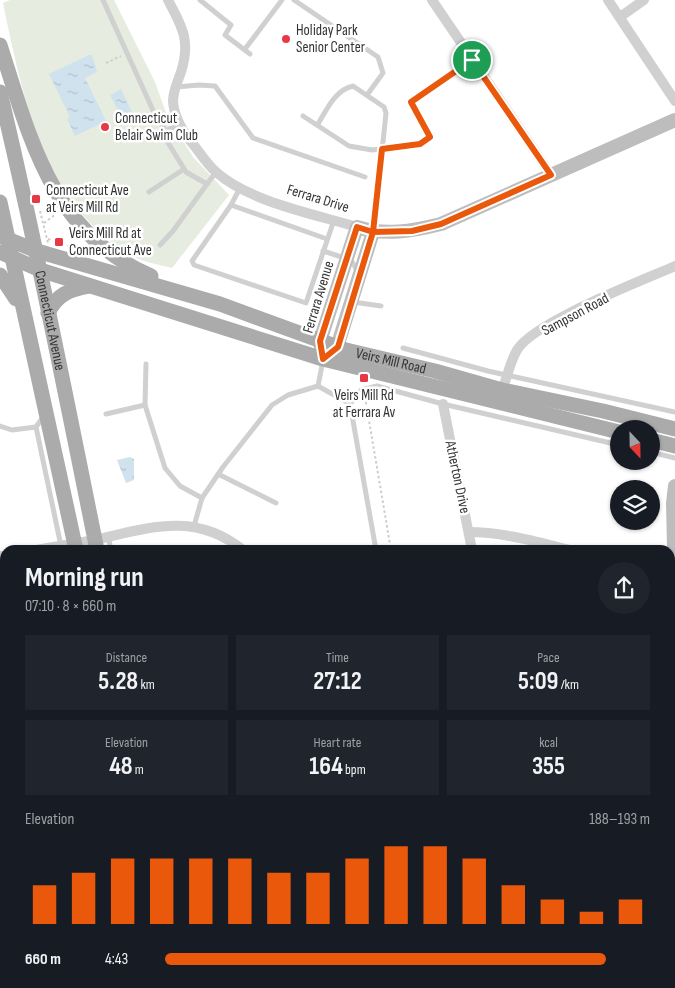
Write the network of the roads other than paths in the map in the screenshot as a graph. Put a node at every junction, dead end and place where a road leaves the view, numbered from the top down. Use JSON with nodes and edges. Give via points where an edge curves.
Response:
{"nodes":[{"id":1,"x":103,"y":0,"type":"edge"},
{"id":2,"x":168,"y":0,"type":"edge"},
{"id":3,"x":200,"y":0,"type":"edge"},
{"id":4,"x":282,"y":0,"type":"edge"},
{"id":5,"x":294,"y":0,"type":"edge"},
{"id":6,"x":432,"y":0,"type":"edge"},
{"id":7,"x":608,"y":0,"type":"edge"},
{"id":8,"x":644,"y":0,"type":"edge"},
{"id":9,"x":620,"y":17,"type":"junction"},
{"id":10,"x":0,"y":45,"type":"edge"},
{"id":11,"x":245,"y":49,"type":"junction"},
{"id":12,"x":250,"y":54,"type":"dead end"},
{"id":13,"x":472,"y":60,"type":"junction"},
{"id":14,"x":176,"y":87,"type":"junction"},
{"id":15,"x":0,"y":92,"type":"edge"},
{"id":16,"x":368,"y":94,"type":"junction"},
{"id":17,"x":675,"y":101,"type":"edge"},
{"id":18,"x":303,"y":116,"type":"dead end"},
{"id":19,"x":675,"y":120,"type":"edge"},
{"id":20,"x":180,"y":124,"type":"junction"},
{"id":21,"x":318,"y":124,"type":"junction"},
{"id":22,"x":166,"y":131,"type":"junction"},
{"id":23,"x":382,"y":149,"type":"junction"},
{"id":24,"x":184,"y":169,"type":"junction"},
{"id":25,"x":216,"y":172,"type":"junction"},
{"id":26,"x":551,"y":175,"type":"junction"},
{"id":27,"x":364,"y":177,"type":"dead end"},
{"id":28,"x":207,"y":184,"type":"junction"},
{"id":29,"x":240,"y":188,"type":"junction"},
{"id":30,"x":150,"y":192,"type":"dead end"},
{"id":31,"x":0,"y":202,"type":"edge"},
{"id":32,"x":232,"y":205,"type":"junction"},
{"id":33,"x":334,"y":220,"type":"junction"},
{"id":34,"x":357,"y":227,"type":"junction"},
{"id":35,"x":373,"y":232,"type":"junction"},
{"id":36,"x":328,"y":239,"type":"junction"},
{"id":37,"x":160,"y":245,"type":"dead end"},
{"id":38,"x":5,"y":246,"type":"edge"},
{"id":39,"x":42,"y":247,"type":"junction"},
{"id":40,"x":323,"y":252,"type":"junction"},
{"id":41,"x":347,"y":259,"type":"junction"},
{"id":42,"x":675,"y":266,"type":"edge"},
{"id":43,"x":40,"y":270,"type":"junction"},
{"id":44,"x":0,"y":276,"type":"edge"},
{"id":45,"x":361,"y":276,"type":"junction"},
{"id":46,"x":91,"y":286,"type":"junction"},
{"id":47,"x":353,"y":302,"type":"junction"},
{"id":48,"x":220,"y":304,"type":"junction"},
{"id":49,"x":381,"y":306,"type":"dead end"},
{"id":50,"x":48,"y":313,"type":"junction"},
{"id":51,"x":24,"y":319,"type":"junction"},
{"id":52,"x":320,"y":341,"type":"junction"},
{"id":53,"x":338,"y":347,"type":"junction"},
{"id":54,"x":403,"y":348,"type":"dead end"},
{"id":55,"x":323,"y":359,"type":"junction"},
{"id":56,"x":146,"y":364,"type":"dead end"},
{"id":57,"x":508,"y":375,"type":"junction"},
{"id":58,"x":318,"y":386,"type":"junction"},
{"id":59,"x":502,"y":390,"type":"junction"},
{"id":60,"x":350,"y":404,"type":"junction"},
{"id":61,"x":442,"y":404,"type":"junction"},
{"id":62,"x":145,"y":405,"type":"junction"},
{"id":63,"x":47,"y":410,"type":"junction"},
{"id":64,"x":675,"y":412,"type":"edge"},
{"id":65,"x":106,"y":414,"type":"dead end"},
{"id":66,"x":0,"y":426,"type":"edge"},
{"id":67,"x":36,"y":427,"type":"junction"},
{"id":68,"x":610,"y":430,"type":"edge"},
{"id":69,"x":675,"y":430,"type":"edge"},
{"id":70,"x":660,"y":442,"type":"edge"},
{"id":71,"x":610,"y":443,"type":"edge"},
{"id":72,"x":675,"y":446,"type":"edge"},
{"id":73,"x":660,"y":454,"type":"edge"},
{"id":74,"x":675,"y":458,"type":"edge"},
{"id":75,"x":218,"y":474,"type":"junction"},
{"id":76,"x":675,"y":486,"type":"edge"},
{"id":77,"x":202,"y":498,"type":"junction"},
{"id":78,"x":276,"y":503,"type":"dead end"},
{"id":79,"x":194,"y":526,"type":"junction"},
{"id":80,"x":469,"y":532,"type":"junction"},
{"id":81,"x":100,"y":542,"type":"edge"},
{"id":82,"x":67,"y":545,"type":"edge"},
{"id":83,"x":68,"y":545,"type":"edge"},
{"id":84,"x":81,"y":545,"type":"edge"},
{"id":85,"x":235,"y":545,"type":"edge"},
{"id":86,"x":375,"y":545,"type":"edge"},
{"id":87,"x":471,"y":545,"type":"edge"},
{"id":88,"x":549,"y":545,"type":"edge"},
{"id":89,"x":673,"y":545,"type":"edge"}],
"edges":[{"from":1,"to":22,"type":"lane","via":[[156,117]]},
{"from":2,"to":14,"type":"street","name":"Ferrara Drive","via":[[186,42]]},
{"from":3,"to":11,"type":"lane","via":[[231,25],[224,35]]},
{"from":4,"to":11,"type":"lane"},
{"from":5,"to":16,"type":"lane","via":[[378,57],[383,73]]},
{"from":6,"to":13,"type":"street"},
{"from":7,"to":9,"type":"street"},
{"from":8,"to":9,"type":"street"},
{"from":9,"to":17,"type":"street"},
{"from":10,"to":48,"type":"main road","via":[[39,159],[73,217],[102,248],[129,266]]},
{"from":11,"to":12,"type":"lane"},
{"from":13,"to":23,"type":"lane","via":[[411,102],[430,137],[420,144]]},
{"from":13,"to":26,"type":"street"},
{"from":14,"to":20,"type":"street","name":"Ferrara Drive","via":[[173,99]]},
{"from":14,"to":27,"type":"lane","via":[[215,86],[253,138]]},
{"from":15,"to":39,"type":"main road","name":"Connecticut Avenue"},
{"from":16,"to":21,"type":"lane","via":[[353,86],[338,93]]},
{"from":16,"to":23,"type":"lane","via":[[386,112]]},
{"from":18,"to":21,"type":"lane"},
{"from":19,"to":26,"type":"street","name":"Ferrara Drive"},
{"from":20,"to":22,"type":"lane"},
{"from":20,"to":25,"type":"street","name":"Ferrara Drive"},
{"from":21,"to":23,"type":"lane","via":[[350,146]]},
{"from":22,"to":24,"type":"lane","via":[[164,136]]},
{"from":23,"to":35,"type":"lane"},
{"from":24,"to":28,"type":"lane"},
{"from":24,"to":30,"type":"lane"},
{"from":25,"to":28,"type":"lane"},
{"from":25,"to":29,"type":"street","name":"Ferrara Drive"},
{"from":26,"to":35,"type":"street","name":"Ferrara Drive","via":[[441,224],[412,231]]},
{"from":28,"to":37,"type":"lane","via":[[174,231]]},
{"from":29,"to":32,"type":"lane"},
{"from":29,"to":33,"type":"street","name":"Ferrara Drive"},
{"from":31,"to":38,"type":"main road","name":"Connecticut Avenue"},
{"from":32,"to":36,"type":"lane"},
{"from":32,"to":40,"type":"lane","via":[[192,261],[194,265],[306,304]]},
{"from":33,"to":34,"type":"street","name":"Ferrara Drive"},
{"from":33,"to":36,"type":"lane"},
{"from":34,"to":35,"type":"street","name":"Ferrara Drive"},
{"from":34,"to":41,"type":"street","name":"Ferrara Avenue"},
{"from":35,"to":45,"type":"street"},
{"from":36,"to":40,"type":"lane"},
{"from":38,"to":39,"type":"main road","name":"Veirs Mill Road"},
{"from":38,"to":43,"type":"main road","name":"Veirs Mill Road"},
{"from":38,"to":51,"type":"main road","name":"Connecticut Avenue"},
{"from":39,"to":43,"type":"main road","name":"Connecticut Avenue"},
{"from":39,"to":48,"type":"main road","name":"Veirs Mill Road"},
{"from":40,"to":41,"type":"lane"},
{"from":41,"to":45,"type":"lane"},
{"from":41,"to":52,"type":"street","name":"Ferrara Avenue"},
{"from":42,"to":57,"type":"street","name":"Sampson Road","via":[[565,316],[532,337],[517,350]]},
{"from":43,"to":46,"type":"main road","name":"Veirs Mill Road"},
{"from":43,"to":50,"type":"main road","name":"Connecticut Avenue"},
{"from":44,"to":51,"type":"main road","via":[[16,298]]},
{"from":45,"to":47,"type":"street"},
{"from":46,"to":50,"type":"main road","via":[[64,293]]},
{"from":46,"to":55,"type":"main road","name":"Veirs Mill Road"},
{"from":47,"to":49,"type":"lane"},
{"from":47,"to":53,"type":"street"},
{"from":48,"to":52,"type":"main road","name":"Veirs Mill Road"},
{"from":50,"to":81,"type":"main road","name":"Connecticut Avenue"},
{"from":51,"to":63,"type":"main road","name":"Connecticut Avenue"},
{"from":52,"to":53,"type":"main road","name":"Veirs Mill Road"},
{"from":52,"to":55,"type":"street","name":"Ferrara Avenue"},
{"from":53,"to":55,"type":"street"},
{"from":53,"to":59,"type":"main road","name":"Veirs Mill Road"},
{"from":54,"to":57,"type":"lane","name":"Veirs Mill Road"},
{"from":55,"to":58,"type":"lane"},
{"from":55,"to":68,"type":"main road","name":"Veirs Mill Road"},
{"from":56,"to":62,"type":"lane"},
{"from":57,"to":59,"type":"street","name":"Sampson Road"},
{"from":57,"to":64,"type":"lane","name":"Veirs Mill Road"},
{"from":58,"to":60,"type":"lane"},
{"from":58,"to":75,"type":"lane","via":[[288,395],[272,405]]},
{"from":59,"to":69,"type":"main road","name":"Veirs Mill Road"},
{"from":60,"to":61,"type":"lane","name":"Veirs Mill Road","via":[[361,390],[377,386]]},
{"from":60,"to":86,"type":"lane"},
{"from":61,"to":71,"type":"lane","name":"Veirs Mill Road"},
{"from":61,"to":80,"type":"street","name":"Atherton Drive"},
{"from":62,"to":65,"type":"lane"},
{"from":62,"to":77,"type":"lane","via":[[165,468],[180,486]]},
{"from":63,"to":67,"type":"lane"},
{"from":63,"to":83,"type":"main road","name":"Connecticut Avenue"},
{"from":66,"to":67,"type":"lane","via":[[12,430]]},
{"from":67,"to":82,"type":"lane"},
{"from":70,"to":72,"type":"main road"},
{"from":73,"to":74,"type":"lane"},
{"from":75,"to":77,"type":"lane"},
{"from":75,"to":78,"type":"lane"},
{"from":76,"to":89,"type":"street"},
{"from":77,"to":79,"type":"lane"},
{"from":79,"to":81,"type":"street","via":[[158,525]]},
{"from":79,"to":85,"type":"street","via":[[214,532]]},
{"from":80,"to":87,"type":"street","name":"Atherton Drive"},
{"from":80,"to":88,"type":"street","via":[[485,532]]},
{"from":81,"to":84,"type":"street"}]}
